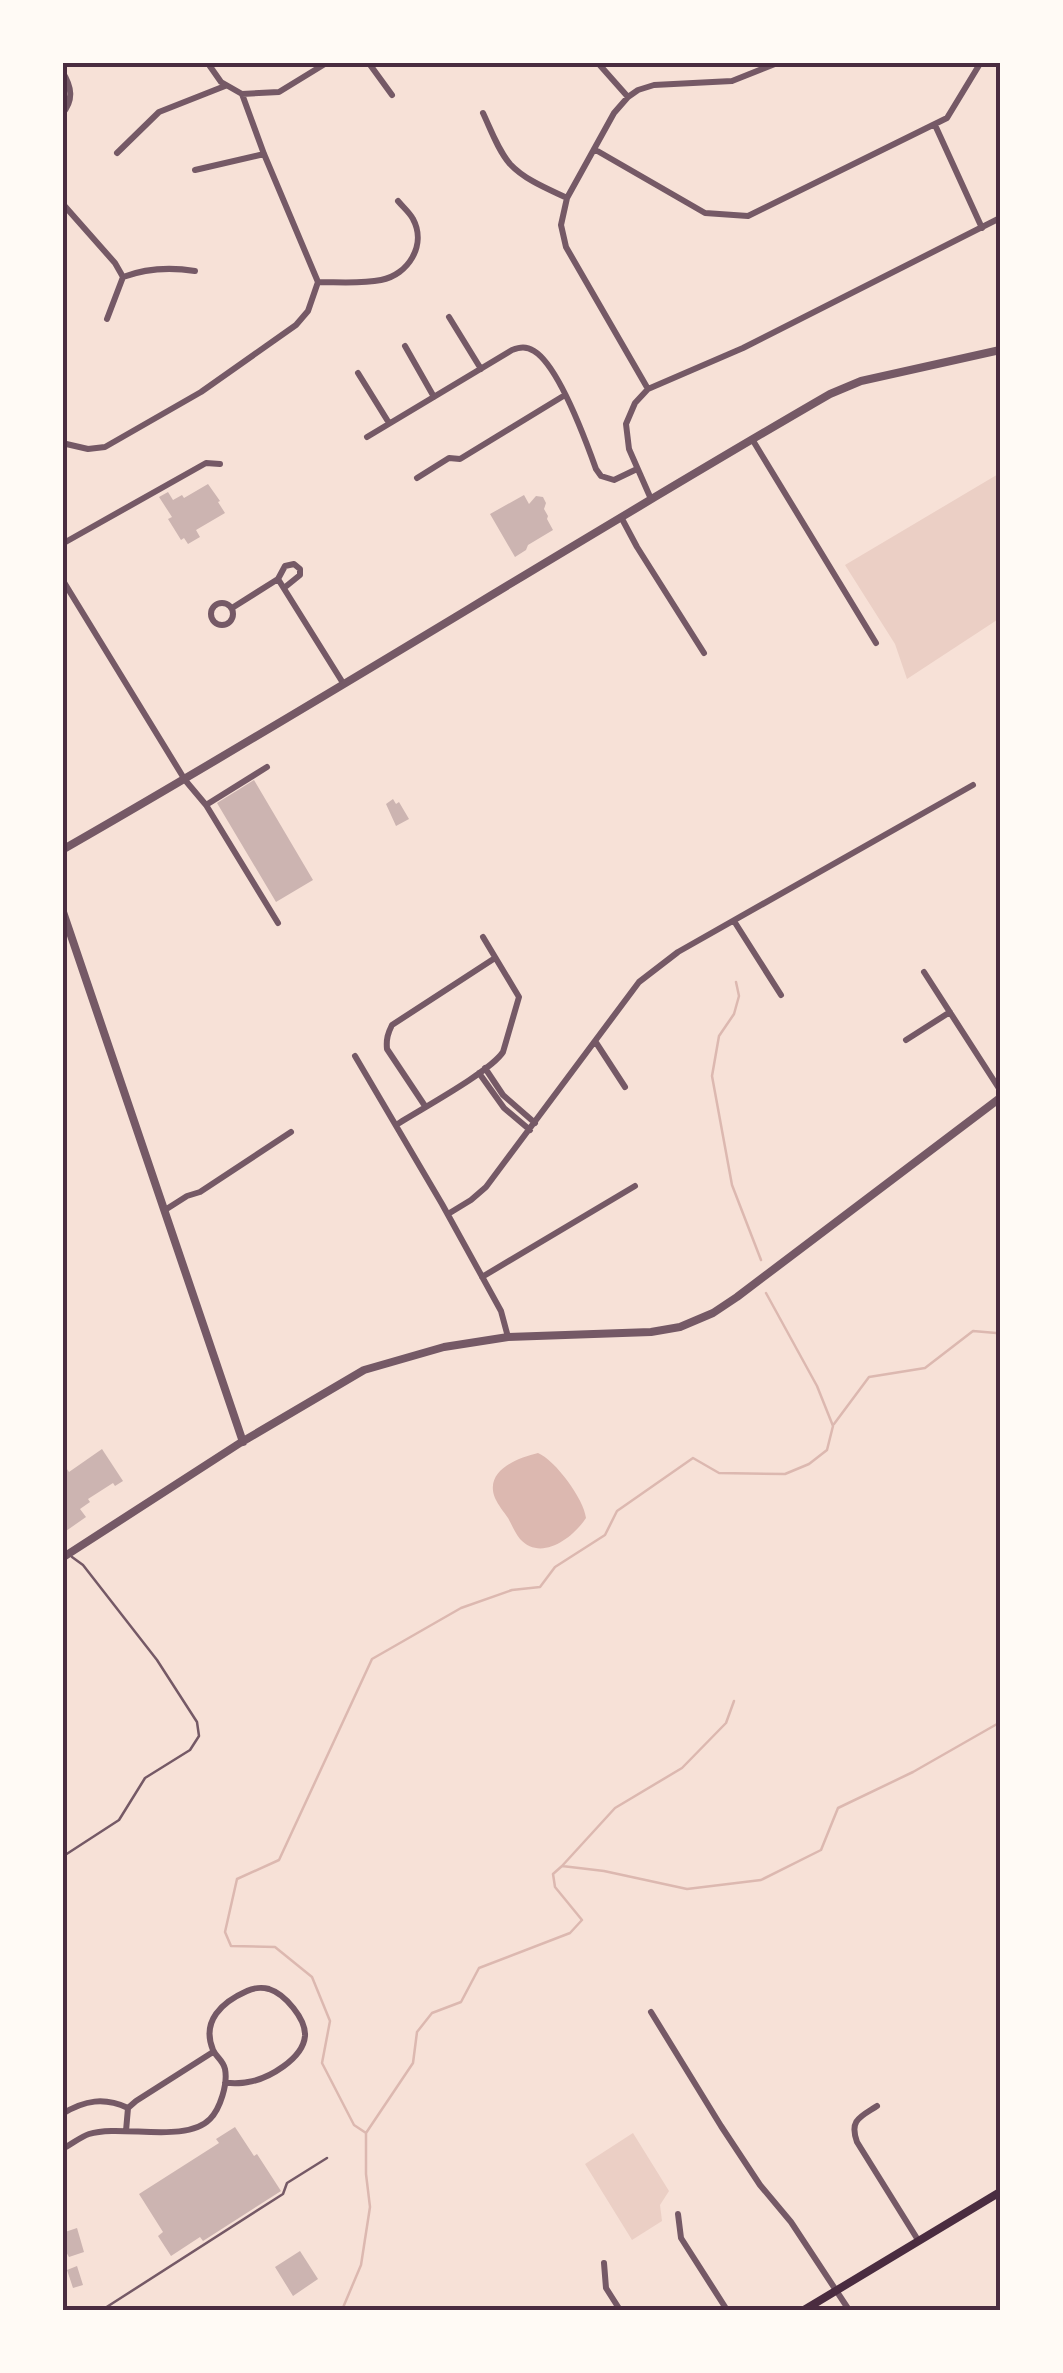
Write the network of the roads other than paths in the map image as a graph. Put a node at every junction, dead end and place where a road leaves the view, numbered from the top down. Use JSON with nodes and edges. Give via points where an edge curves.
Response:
{"nodes":[{"id":1,"x":206,"y":62,"type":"edge"},
{"id":2,"x":328,"y":62,"type":"edge"},
{"id":3,"x":368,"y":62,"type":"edge"},
{"id":4,"x":597,"y":62,"type":"edge"},
{"id":5,"x":780,"y":62,"type":"edge"},
{"id":6,"x":981,"y":62,"type":"edge"},
{"id":7,"x":62,"y":71,"type":"edge"},
{"id":8,"x":226,"y":85,"type":"junction"},
{"id":9,"x":242,"y":94,"type":"junction"},
{"id":10,"x":392,"y":95,"type":"dead end"},
{"id":11,"x":628,"y":97,"type":"junction"},
{"id":12,"x":62,"y":114,"type":"edge"},
{"id":13,"x":483,"y":114,"type":"dead end"},
{"id":14,"x":934,"y":125,"type":"junction"},
{"id":15,"x":594,"y":150,"type":"junction"},
{"id":16,"x":117,"y":153,"type":"dead end"},
{"id":17,"x":264,"y":154,"type":"junction"},
{"id":18,"x":194,"y":170,"type":"dead end"},
{"id":19,"x":567,"y":198,"type":"junction"},
{"id":20,"x":398,"y":201,"type":"dead end"},
{"id":21,"x":62,"y":203,"type":"edge"},
{"id":22,"x":1000,"y":218,"type":"edge"},
{"id":23,"x":982,"y":229,"type":"junction"},
{"id":24,"x":195,"y":272,"type":"dead end"},
{"id":25,"x":123,"y":277,"type":"junction"},
{"id":26,"x":318,"y":282,"type":"junction"},
{"id":27,"x":449,"y":317,"type":"dead end"},
{"id":28,"x":107,"y":319,"type":"dead end"},
{"id":29,"x":405,"y":346,"type":"dead end"},
{"id":30,"x":1000,"y":350,"type":"edge"},
{"id":31,"x":481,"y":368,"type":"junction"},
{"id":32,"x":358,"y":373,"type":"dead end"},
{"id":33,"x":648,"y":389,"type":"junction"},
{"id":34,"x":565,"y":395,"type":"junction"},
{"id":35,"x":434,"y":397,"type":"junction"},
{"id":36,"x":389,"y":424,"type":"junction"},
{"id":37,"x":367,"y":437,"type":"dead end"},
{"id":38,"x":752,"y":439,"type":"junction"},
{"id":39,"x":62,"y":444,"type":"edge"},
{"id":40,"x":220,"y":464,"type":"dead end"},
{"id":41,"x":637,"y":469,"type":"junction"},
{"id":42,"x":416,"y":478,"type":"dead end"},
{"id":43,"x":651,"y":499,"type":"junction"},
{"id":44,"x":622,"y":517,"type":"junction"},
{"id":45,"x":62,"y":544,"type":"edge"},
{"id":46,"x":62,"y":578,"type":"edge"},
{"id":47,"x":278,"y":579,"type":"junction"},
{"id":48,"x":284,"y":588,"type":"junction"},
{"id":49,"x":232,"y":608,"type":"dead end"},
{"id":50,"x":876,"y":643,"type":"dead end"},
{"id":51,"x":704,"y":653,"type":"dead end"},
{"id":52,"x":343,"y":683,"type":"junction"},
{"id":53,"x":267,"y":767,"type":"dead end"},
{"id":54,"x":185,"y":780,"type":"junction"},
{"id":55,"x":973,"y":785,"type":"dead end"},
{"id":56,"x":206,"y":805,"type":"junction"},
{"id":57,"x":62,"y":850,"type":"edge"},
{"id":58,"x":62,"y":909,"type":"edge"},
{"id":59,"x":734,"y":921,"type":"junction"},
{"id":60,"x":278,"y":922,"type":"dead end"},
{"id":61,"x":483,"y":938,"type":"dead end"},
{"id":62,"x":496,"y":958,"type":"junction"},
{"id":63,"x":924,"y":972,"type":"dead end"},
{"id":64,"x":780,"y":995,"type":"dead end"},
{"id":65,"x":950,"y":1012,"type":"junction"},
{"id":66,"x":906,"y":1040,"type":"dead end"},
{"id":67,"x":595,"y":1041,"type":"junction"},
{"id":68,"x":355,"y":1056,"type":"dead end"},
{"id":69,"x":482,"y":1070,"type":"junction"},
{"id":70,"x":625,"y":1087,"type":"dead end"},
{"id":71,"x":1000,"y":1090,"type":"edge"},
{"id":72,"x":1000,"y":1098,"type":"edge"},
{"id":73,"x":425,"y":1106,"type":"junction"},
{"id":74,"x":396,"y":1125,"type":"junction"},
{"id":75,"x":533,"y":1126,"type":"junction"},
{"id":76,"x":291,"y":1132,"type":"dead end"},
{"id":77,"x":635,"y":1186,"type":"dead end"},
{"id":78,"x":165,"y":1210,"type":"junction"},
{"id":79,"x":448,"y":1214,"type":"junction"},
{"id":80,"x":482,"y":1278,"type":"junction"},
{"id":81,"x":508,"y":1337,"type":"junction"},
{"id":82,"x":242,"y":1442,"type":"junction"},
{"id":83,"x":64,"y":1555,"type":"edge"},
{"id":84,"x":62,"y":1856,"type":"edge"},
{"id":85,"x":651,"y":2012,"type":"dead end"},
{"id":86,"x":213,"y":2052,"type":"junction"},
{"id":87,"x":225,"y":2083,"type":"junction"},
{"id":88,"x":877,"y":2106,"type":"dead end"},
{"id":89,"x":128,"y":2108,"type":"junction"},
{"id":90,"x":62,"y":2114,"type":"edge"},
{"id":91,"x":126,"y":2131,"type":"junction"},
{"id":92,"x":62,"y":2150,"type":"edge"},
{"id":93,"x":327,"y":2158,"type":"dead end"},
{"id":94,"x":1000,"y":2192,"type":"edge"},
{"id":95,"x":678,"y":2214,"type":"dead end"},
{"id":96,"x":918,"y":2240,"type":"junction"},
{"id":97,"x":604,"y":2263,"type":"dead end"},
{"id":98,"x":836,"y":2292,"type":"junction"},
{"id":99,"x":102,"y":2310,"type":"edge"},
{"id":100,"x":620,"y":2310,"type":"edge"},
{"id":101,"x":727,"y":2310,"type":"edge"},
{"id":102,"x":804,"y":2310,"type":"edge"},
{"id":103,"x":848,"y":2310,"type":"edge"}],
"edges":[{"from":1,"to":8,"type":"street"},
{"from":2,"to":9,"type":"street","via":[[279,92]]},
{"from":3,"to":10,"type":"street"},
{"from":4,"to":11,"type":"street"},
{"from":5,"to":11,"type":"street","via":[[732,80],[654,85]]},
{"from":6,"to":14,"type":"street","via":[[948,118]]},
{"from":7,"to":12,"type":"street","via":[[70,86]]},
{"from":8,"to":9,"type":"street"},
{"from":8,"to":16,"type":"street","via":[[159,112]]},
{"from":9,"to":17,"type":"street"},
{"from":11,"to":15,"type":"street"},
{"from":13,"to":19,"type":"street","via":[[512,166]]},
{"from":14,"to":15,"type":"street","via":[[748,216],[705,213]]},
{"from":14,"to":23,"type":"street"},
{"from":15,"to":19,"type":"street"},
{"from":17,"to":18,"type":"street"},
{"from":17,"to":26,"type":"street"},
{"from":19,"to":33,"type":"street","via":[[561,225],[566,246]]},
{"from":20,"to":26,"type":"street","via":[[418,232],[410,262],[382,280]]},
{"from":21,"to":25,"type":"street"},
{"from":22,"to":23,"type":"street"},
{"from":23,"to":33,"type":"street"},
{"from":24,"to":25,"type":"street","via":[[174,268]]},
{"from":25,"to":28,"type":"street"},
{"from":26,"to":39,"type":"street","via":[[296,326],[200,392],[105,447]]},
{"from":27,"to":31,"type":"street"},
{"from":29,"to":35,"type":"street"},
{"from":30,"to":38,"type":"street","via":[[862,381]]},
{"from":31,"to":34,"type":"street","via":[[526,347],[545,360]]},
{"from":31,"to":35,"type":"street"},
{"from":32,"to":36,"type":"street"},
{"from":33,"to":41,"type":"street","via":[[626,424]]},
{"from":34,"to":41,"type":"street","via":[[602,476],[614,480]]},
{"from":34,"to":42,"type":"street"},
{"from":35,"to":36,"type":"street"},
{"from":36,"to":37,"type":"street"},
{"from":38,"to":43,"type":"street"},
{"from":38,"to":50,"type":"street"},
{"from":40,"to":45,"type":"street","via":[[206,462]]},
{"from":41,"to":43,"type":"street"},
{"from":43,"to":44,"type":"street"},
{"from":44,"to":51,"type":"street"},
{"from":44,"to":52,"type":"street"},
{"from":46,"to":54,"type":"street"},
{"from":47,"to":48,"type":"street"},
{"from":47,"to":48,"type":"street","via":[[288,564],[300,568]]},
{"from":47,"to":49,"type":"street"},
{"from":48,"to":52,"type":"street"},
{"from":52,"to":54,"type":"street"},
{"from":53,"to":56,"type":"street"},
{"from":54,"to":56,"type":"street"},
{"from":54,"to":57,"type":"street"},
{"from":55,"to":59,"type":"street"},
{"from":56,"to":60,"type":"street"},
{"from":58,"to":78,"type":"street"},
{"from":59,"to":64,"type":"street"},
{"from":59,"to":67,"type":"street","via":[[639,982]]},
{"from":61,"to":62,"type":"street"},
{"from":62,"to":69,"type":"street","via":[[520,997],[503,1052]]},
{"from":62,"to":73,"type":"street","via":[[392,1025],[388,1049]]},
{"from":63,"to":65,"type":"street"},
{"from":65,"to":66,"type":"street"},
{"from":65,"to":71,"type":"street"},
{"from":67,"to":70,"type":"street"},
{"from":67,"to":75,"type":"street"},
{"from":68,"to":74,"type":"street"},
{"from":69,"to":73,"type":"street"},
{"from":69,"to":75,"type":"street","via":[[504,1108]]},
{"from":72,"to":81,"type":"street","via":[[697,1321],[651,1332]]},
{"from":73,"to":74,"type":"street"},
{"from":74,"to":79,"type":"street"},
{"from":75,"to":79,"type":"street","via":[[486,1187]]},
{"from":76,"to":78,"type":"street"},
{"from":77,"to":80,"type":"street"},
{"from":78,"to":82,"type":"street"},
{"from":79,"to":80,"type":"street"},
{"from":80,"to":81,"type":"street"},
{"from":81,"to":82,"type":"street","via":[[364,1370]]},
{"from":82,"to":83,"type":"street"},
{"from":83,"to":84,"type":"lane","via":[[82,1564],[157,1660],[200,1736],[190,1750],[145,1778],[119,1820]]},
{"from":85,"to":98,"type":"street"},
{"from":86,"to":87,"type":"street","via":[[225,2069]]},
{"from":86,"to":87,"type":"street","via":[[210,2020],[255,1988],[284,1998],[303,2025],[305,2036],[292,2059],[260,2079]]},
{"from":86,"to":89,"type":"street"},
{"from":87,"to":91,"type":"street","via":[[202,2125]]},
{"from":88,"to":96,"type":"street","via":[[853,2132]]},
{"from":89,"to":90,"type":"street","via":[[86,2102]]},
{"from":89,"to":91,"type":"street"},
{"from":91,"to":92,"type":"street","via":[[88,2134]]},
{"from":93,"to":99,"type":"lane","via":[[287,2183],[283,2194]]},
{"from":94,"to":96,"type":"main road"},
{"from":95,"to":101,"type":"street","via":[[681,2238]]},
{"from":96,"to":98,"type":"main road"},
{"from":97,"to":100,"type":"street","via":[[606,2288]]},
{"from":98,"to":102,"type":"main road"},
{"from":98,"to":103,"type":"street"}]}
